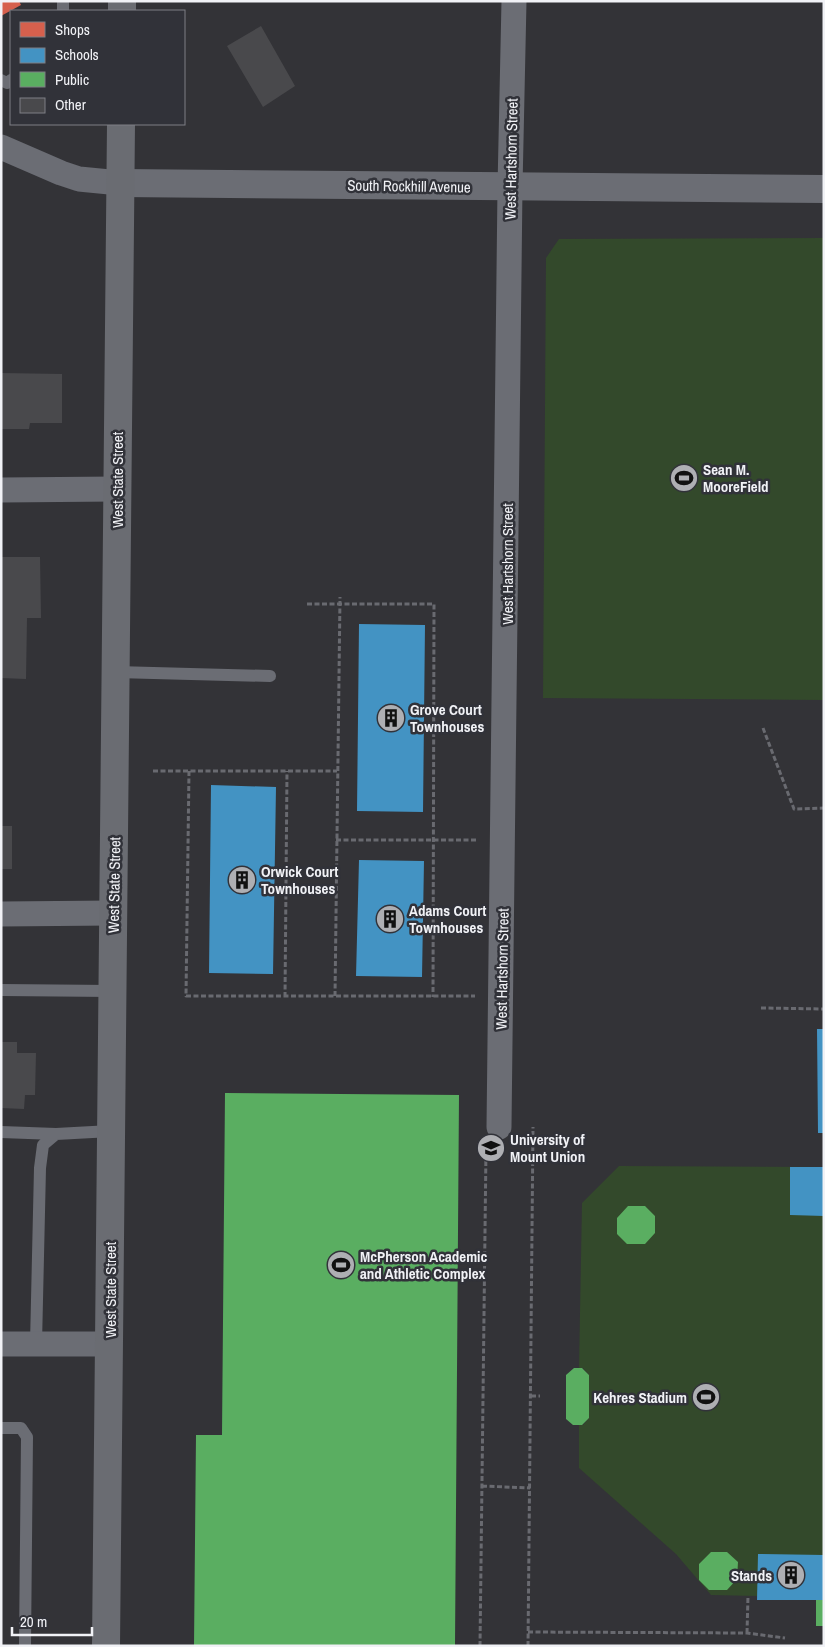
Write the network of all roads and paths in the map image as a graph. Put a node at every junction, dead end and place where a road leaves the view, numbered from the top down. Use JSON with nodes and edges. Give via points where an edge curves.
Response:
{"nodes":[{"id":1,"x":514,"y":1,"type":"edge"},
{"id":2,"x":121,"y":125,"type":"edge"},
{"id":3,"x":1,"y":147,"type":"edge"},
{"id":4,"x":120,"y":183,"type":"junction"},
{"id":5,"x":510,"y":187,"type":"junction"},
{"id":6,"x":824,"y":189,"type":"edge"},
{"id":7,"x":117,"y":489,"type":"junction"},
{"id":8,"x":1,"y":490,"type":"edge"},
{"id":9,"x":340,"y":597,"type":"dead end"},
{"id":10,"x":307,"y":604,"type":"dead end"},
{"id":11,"x":340,"y":604,"type":"junction"},
{"id":12,"x":116,"y":672,"type":"junction"},
{"id":13,"x":270,"y":676,"type":"dead end"},
{"id":14,"x":764,"y":728,"type":"dead end"},
{"id":15,"x":153,"y":771,"type":"dead end"},
{"id":16,"x":189,"y":771,"type":"junction"},
{"id":17,"x":287,"y":771,"type":"junction"},
{"id":18,"x":337,"y":771,"type":"junction"},
{"id":19,"x":824,"y":808,"type":"edge"},
{"id":20,"x":336,"y":840,"type":"junction"},
{"id":21,"x":434,"y":840,"type":"junction"},
{"id":22,"x":503,"y":840,"type":"junction"},
{"id":23,"x":113,"y":913,"type":"junction"},
{"id":24,"x":1,"y":914,"type":"edge"},
{"id":25,"x":1,"y":990,"type":"edge"},
{"id":26,"x":112,"y":991,"type":"junction"},
{"id":27,"x":335,"y":996,"type":"junction"},
{"id":28,"x":501,"y":996,"type":"junction"},
{"id":29,"x":286,"y":997,"type":"junction"},
{"id":30,"x":433,"y":997,"type":"junction"},
{"id":31,"x":761,"y":1008,"type":"dead end"},
{"id":32,"x":824,"y":1009,"type":"edge"},
{"id":33,"x":499,"y":1127,"type":"joint"},
{"id":34,"x":533,"y":1127,"type":"dead end"},
{"id":35,"x":111,"y":1131,"type":"junction"},
{"id":36,"x":1,"y":1132,"type":"edge"},
{"id":37,"x":56,"y":1134,"type":"junction"},
{"id":38,"x":1,"y":1344,"type":"edge"},
{"id":39,"x":36,"y":1344,"type":"junction"},
{"id":40,"x":109,"y":1344,"type":"junction"},
{"id":41,"x":531,"y":1396,"type":"junction"},
{"id":42,"x":540,"y":1396,"type":"dead end"},
{"id":43,"x":1,"y":1428,"type":"edge"},
{"id":44,"x":482,"y":1486,"type":"junction"},
{"id":45,"x":530,"y":1488,"type":"junction"},
{"id":46,"x":748,"y":1596,"type":"dead end"},
{"id":47,"x":528,"y":1632,"type":"junction"},
{"id":48,"x":746,"y":1633,"type":"junction"},
{"id":49,"x":785,"y":1638,"type":"dead end"},
{"id":50,"x":25,"y":1646,"type":"edge"},
{"id":51,"x":106,"y":1646,"type":"edge"},
{"id":52,"x":480,"y":1646,"type":"edge"},
{"id":53,"x":528,"y":1646,"type":"edge"}],
"edges":[{"from":1,"to":5,"type":"street","name":"West Hartshorn Street"},
{"from":2,"to":4,"type":"highway","name":"West State Street"},
{"from":3,"to":4,"type":"street","name":"South Rockhill Avenue","via":[[70,176]]},
{"from":4,"to":5,"type":"street","name":"South Rockhill Avenue"},
{"from":4,"to":7,"type":"highway","name":"West State Street"},
{"from":5,"to":6,"type":"street","name":"South Rockhill Avenue"},
{"from":5,"to":22,"type":"street","name":"West Hartshorn Street"},
{"from":7,"to":8,"type":"street"},
{"from":7,"to":12,"type":"highway","name":"West State Street"},
{"from":9,"to":11,"type":"path"},
{"from":10,"to":11,"type":"path"},
{"from":11,"to":18,"type":"path"},
{"from":11,"to":21,"type":"path","via":[[434,604]]},
{"from":12,"to":13,"type":"lane"},
{"from":12,"to":23,"type":"highway","name":"West State Street"},
{"from":14,"to":19,"type":"path","via":[[794,809]]},
{"from":15,"to":16,"type":"path"},
{"from":16,"to":17,"type":"path"},
{"from":16,"to":29,"type":"path","via":[[186,996]]},
{"from":17,"to":18,"type":"path"},
{"from":17,"to":29,"type":"path"},
{"from":18,"to":20,"type":"path"},
{"from":20,"to":21,"type":"path"},
{"from":20,"to":27,"type":"path"},
{"from":21,"to":22,"type":"path"},
{"from":21,"to":30,"type":"path"},
{"from":22,"to":28,"type":"street","name":"West Hartshorn Street"},
{"from":23,"to":24,"type":"street"},
{"from":23,"to":26,"type":"highway","name":"West State Street"},
{"from":25,"to":26,"type":"lane"},
{"from":26,"to":35,"type":"highway","name":"West State Street"},
{"from":27,"to":29,"type":"path"},
{"from":27,"to":30,"type":"path"},
{"from":28,"to":30,"type":"path"},
{"from":28,"to":33,"type":"street","name":"West Hartshorn Street"},
{"from":31,"to":32,"type":"path"},
{"from":33,"to":44,"type":"path","via":[[486,1146]]},
{"from":34,"to":41,"type":"path"},
{"from":35,"to":37,"type":"lane"},
{"from":35,"to":40,"type":"highway","name":"West State Street"},
{"from":36,"to":37,"type":"lane"},
{"from":37,"to":39,"type":"lane","via":[[43,1146],[40,1168]]},
{"from":38,"to":39,"type":"street"},
{"from":39,"to":40,"type":"street"},
{"from":40,"to":51,"type":"highway","name":"West State Street"},
{"from":41,"to":42,"type":"path"},
{"from":41,"to":45,"type":"path"},
{"from":43,"to":50,"type":"lane","via":[[21,1428],[27,1437]]},
{"from":44,"to":45,"type":"path"},
{"from":44,"to":52,"type":"path"},
{"from":45,"to":47,"type":"path"},
{"from":46,"to":48,"type":"path"},
{"from":47,"to":48,"type":"path"},
{"from":47,"to":53,"type":"path"},
{"from":48,"to":49,"type":"path"}]}
